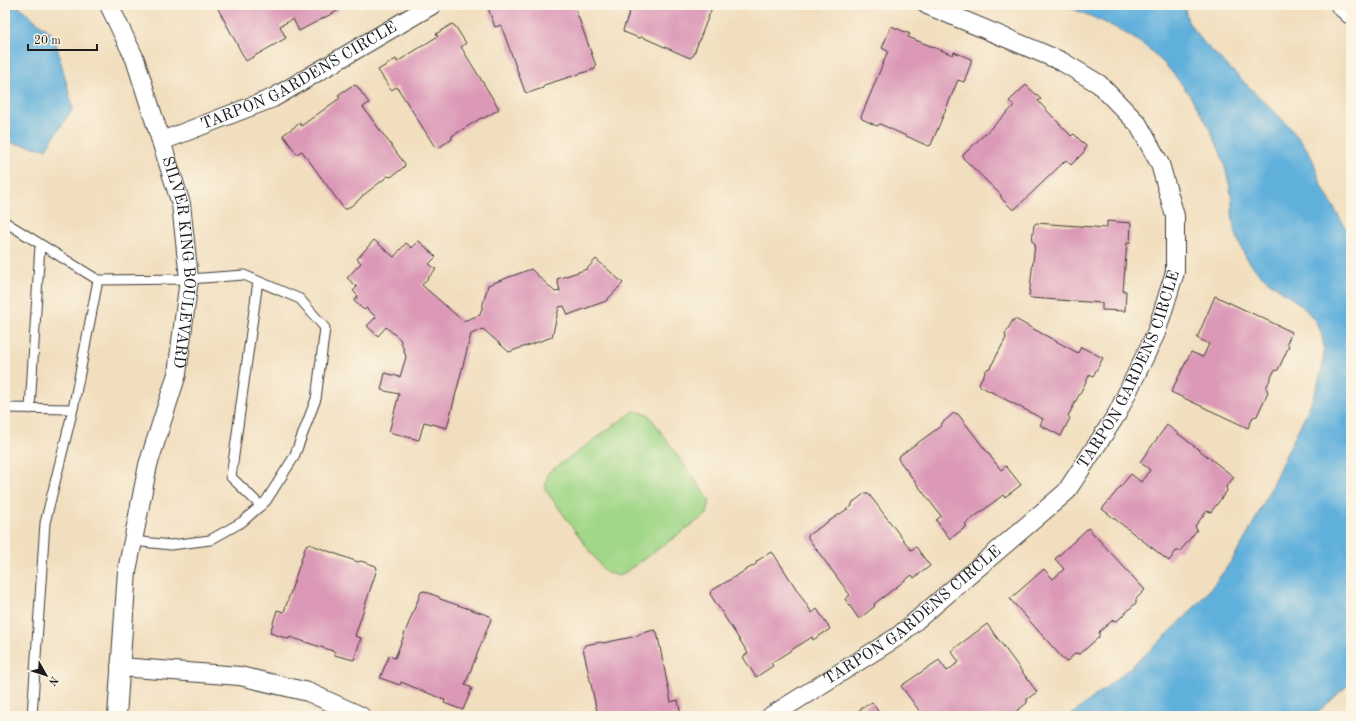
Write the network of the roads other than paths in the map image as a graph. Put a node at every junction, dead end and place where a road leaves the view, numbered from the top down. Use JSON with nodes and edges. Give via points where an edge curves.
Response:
{"nodes":[{"id":1,"x":108,"y":5,"type":"edge"},
{"id":2,"x":432,"y":5,"type":"edge"},
{"id":3,"x":927,"y":5,"type":"edge"},
{"id":4,"x":1342,"y":5,"type":"edge"},
{"id":5,"x":1351,"y":13,"type":"edge"},
{"id":6,"x":162,"y":141,"type":"junction"},
{"id":7,"x":5,"y":222,"type":"edge"},
{"id":8,"x":40,"y":244,"type":"junction"},
{"id":9,"x":189,"y":279,"type":"junction"},
{"id":10,"x":98,"y":280,"type":"junction"},
{"id":11,"x":258,"y":281,"type":"junction"},
{"id":12,"x":5,"y":408,"type":"edge"},
{"id":13,"x":30,"y":409,"type":"junction"},
{"id":14,"x":73,"y":409,"type":"junction"},
{"id":15,"x":261,"y":506,"type":"junction"},
{"id":16,"x":133,"y":541,"type":"junction"},
{"id":17,"x":120,"y":667,"type":"junction"},
{"id":18,"x":32,"y":716,"type":"edge"},
{"id":19,"x":117,"y":716,"type":"edge"},
{"id":20,"x":361,"y":716,"type":"edge"},
{"id":21,"x":771,"y":716,"type":"edge"}],
"edges":[{"from":1,"to":6,"type":"street","name":"SILVER KING BOULEVARD","via":[[135,59]]},
{"from":2,"to":6,"type":"street","name":"TARPON GARDENS CIRCLE","via":[[273,98]]},
{"from":3,"to":21,"type":"street","name":"TARPON GARDENS CIRCLE","via":[[1061,61],[1099,84],[1138,124],[1160,164],[1175,216],[1175,272],[1156,333],[1117,414],[1066,492],[897,638]]},
{"from":4,"to":5,"type":"street"},
{"from":6,"to":9,"type":"street","name":"SILVER KING BOULEVARD","via":[[181,204]]},
{"from":7,"to":8,"type":"lane"},
{"from":8,"to":10,"type":"lane"},
{"from":8,"to":13,"type":"lane"},
{"from":9,"to":10,"type":"lane"},
{"from":9,"to":11,"type":"lane","via":[[244,275]]},
{"from":9,"to":16,"type":"street","name":"SILVER KING BOULEVARD","via":[[177,374],[148,465]]},
{"from":10,"to":14,"type":"lane"},
{"from":11,"to":15,"type":"lane","via":[[231,477]]},
{"from":11,"to":15,"type":"lane","via":[[300,299],[325,328],[316,399],[294,457]]},
{"from":12,"to":13,"type":"lane"},
{"from":13,"to":14,"type":"lane"},
{"from":14,"to":18,"type":"lane","via":[[44,524]]},
{"from":15,"to":16,"type":"lane","via":[[242,522],[210,540],[171,545]]},
{"from":16,"to":17,"type":"street","name":"SILVER KING BOULEVARD","via":[[127,571]]},
{"from":17,"to":19,"type":"street","name":"SILVER KING BOULEVARD"},
{"from":17,"to":20,"type":"street","via":[[240,676],[308,692]]}]}
